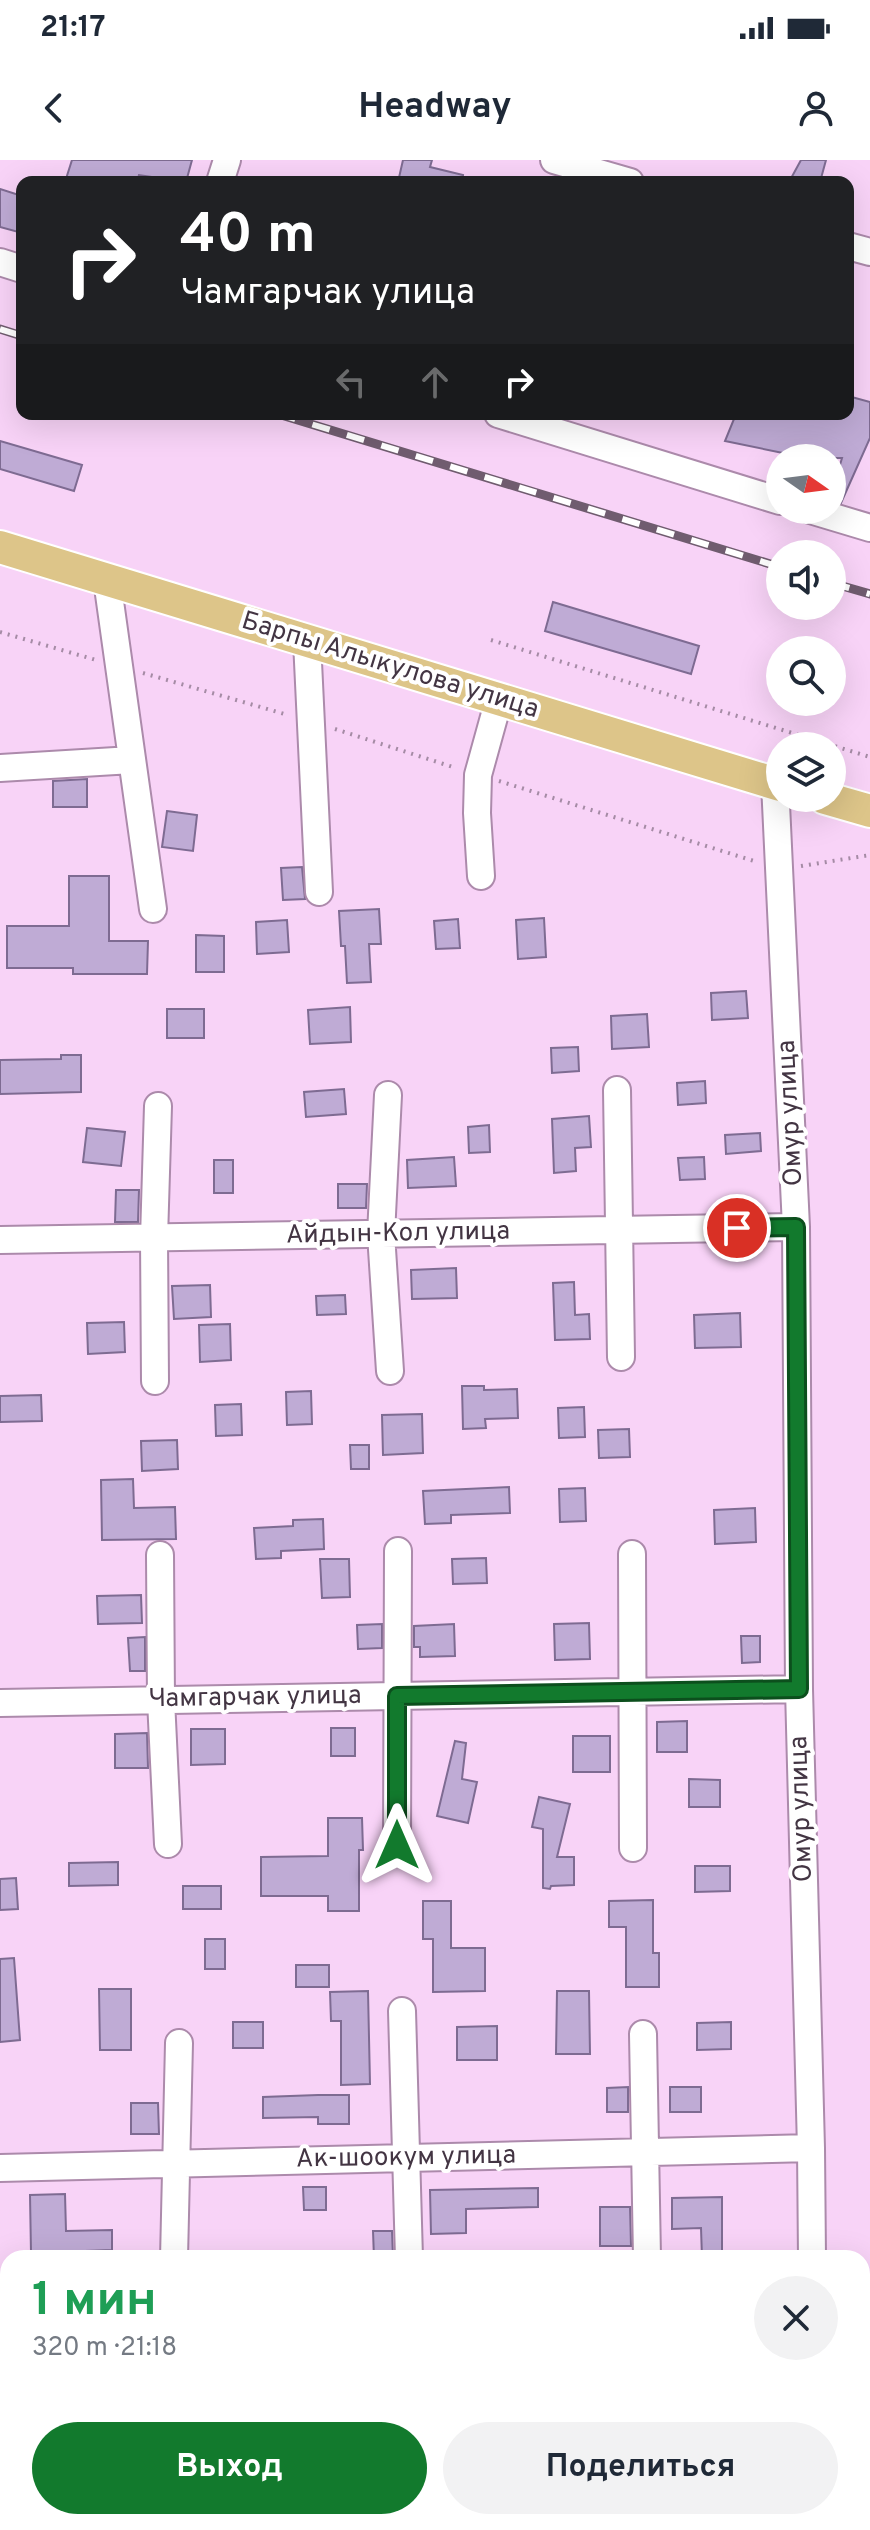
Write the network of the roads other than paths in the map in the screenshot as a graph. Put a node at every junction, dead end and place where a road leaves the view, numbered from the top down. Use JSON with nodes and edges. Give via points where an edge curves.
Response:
{"nodes":[{"id":1,"x":554,"y":160,"type":"edge"},
{"id":2,"x":609,"y":176,"type":"edge"},
{"id":3,"x":517,"y":420,"type":"edge"},
{"id":4,"x":766,"y":497,"type":"edge"},
{"id":5,"x":846,"y":521,"type":"edge"},
{"id":6,"x":870,"y":528,"type":"edge"},
{"id":7,"x":0,"y":547,"type":"edge"},
{"id":8,"x":107,"y":580,"type":"junction"},
{"id":9,"x":307,"y":641,"type":"junction"},
{"id":10,"x":499,"y":699,"type":"junction"},
{"id":11,"x":132,"y":760,"type":"junction"},
{"id":12,"x":0,"y":768,"type":"edge"},
{"id":13,"x":766,"y":780,"type":"edge"},
{"id":14,"x":846,"y":804,"type":"edge"},
{"id":15,"x":870,"y":811,"type":"edge"},
{"id":16,"x":778,"y":812,"type":"edge"},
{"id":17,"x":481,"y":876,"type":"dead end"},
{"id":18,"x":319,"y":892,"type":"dead end"},
{"id":19,"x":153,"y":909,"type":"dead end"},
{"id":20,"x":617,"y":1090,"type":"dead end"},
{"id":21,"x":388,"y":1095,"type":"dead end"},
{"id":22,"x":158,"y":1106,"type":"dead end"},
{"id":23,"x":796,"y":1227,"type":"junction"},
{"id":24,"x":619,"y":1230,"type":"junction"},
{"id":25,"x":381,"y":1234,"type":"junction"},
{"id":26,"x":154,"y":1238,"type":"junction"},
{"id":27,"x":0,"y":1240,"type":"edge"},
{"id":28,"x":621,"y":1357,"type":"dead end"},
{"id":29,"x":390,"y":1371,"type":"dead end"},
{"id":30,"x":155,"y":1381,"type":"dead end"},
{"id":31,"x":398,"y":1551,"type":"dead end"},
{"id":32,"x":632,"y":1554,"type":"dead end"},
{"id":33,"x":160,"y":1555,"type":"dead end"},
{"id":34,"x":799,"y":1689,"type":"junction"},
{"id":35,"x":632,"y":1692,"type":"junction"},
{"id":36,"x":397,"y":1696,"type":"junction"},
{"id":37,"x":161,"y":1700,"type":"junction"},
{"id":38,"x":0,"y":1703,"type":"edge"},
{"id":39,"x":168,"y":1844,"type":"dead end"},
{"id":40,"x":397,"y":1845,"type":"dead end"},
{"id":41,"x":633,"y":1848,"type":"dead end"},
{"id":42,"x":402,"y":2011,"type":"dead end"},
{"id":43,"x":643,"y":2034,"type":"dead end"},
{"id":44,"x":179,"y":2043,"type":"dead end"},
{"id":45,"x":811,"y":2148,"type":"junction"},
{"id":46,"x":645,"y":2152,"type":"junction"},
{"id":47,"x":406,"y":2158,"type":"junction"},
{"id":48,"x":178,"y":2164,"type":"junction"},
{"id":49,"x":0,"y":2168,"type":"edge"},
{"id":50,"x":174,"y":2250,"type":"edge"},
{"id":51,"x":409,"y":2250,"type":"edge"},
{"id":52,"x":647,"y":2250,"type":"edge"},
{"id":53,"x":812,"y":2250,"type":"edge"}],
"edges":[{"from":1,"to":2,"type":"street"},
{"from":3,"to":4,"type":"street"},
{"from":5,"to":6,"type":"street"},
{"from":7,"to":8,"type":"main road","name":"Барпы Алыкулова улица"},
{"from":8,"to":9,"type":"main road","name":"Барпы Алыкулова улица"},
{"from":8,"to":11,"type":"street"},
{"from":9,"to":10,"type":"main road","name":"Барпы Алыкулова улица"},
{"from":9,"to":18,"type":"street"},
{"from":10,"to":13,"type":"main road","name":"Барпы Алыкулова улица"},
{"from":10,"to":17,"type":"street","via":[[478,775]]},
{"from":11,"to":12,"type":"street"},
{"from":11,"to":19,"type":"street"},
{"from":14,"to":15,"type":"main road"},
{"from":16,"to":23,"type":"street","name":"Омур улица"},
{"from":20,"to":24,"type":"street"},
{"from":21,"to":25,"type":"street"},
{"from":22,"to":26,"type":"street"},
{"from":23,"to":24,"type":"street","name":"Айдын-Кол улица"},
{"from":23,"to":34,"type":"street","name":"Омур улица"},
{"from":24,"to":25,"type":"street","name":"Айдын-Кол улица"},
{"from":24,"to":28,"type":"street"},
{"from":25,"to":26,"type":"street","name":"Айдын-Кол улица"},
{"from":25,"to":29,"type":"street"},
{"from":26,"to":27,"type":"street","name":"Айдын-Кол улица"},
{"from":26,"to":30,"type":"street"},
{"from":31,"to":36,"type":"street"},
{"from":32,"to":35,"type":"street"},
{"from":33,"to":37,"type":"street"},
{"from":34,"to":35,"type":"street","name":"Чамгарчак улица"},
{"from":34,"to":45,"type":"street","name":"Омур улица"},
{"from":35,"to":36,"type":"street","name":"Чамгарчак улица"},
{"from":35,"to":41,"type":"street"},
{"from":36,"to":37,"type":"street","name":"Чамгарчак улица"},
{"from":36,"to":40,"type":"street"},
{"from":37,"to":38,"type":"street","name":"Чамгарчак улица"},
{"from":37,"to":39,"type":"street"},
{"from":42,"to":47,"type":"street"},
{"from":43,"to":46,"type":"street"},
{"from":44,"to":48,"type":"street"},
{"from":45,"to":46,"type":"street","name":"Ак-шоокум улица"},
{"from":45,"to":53,"type":"street","name":"Омур улица"},
{"from":46,"to":47,"type":"street","name":"Ак-шоокум улица"},
{"from":46,"to":52,"type":"street"},
{"from":47,"to":48,"type":"street","name":"Ак-шоокум улица"},
{"from":47,"to":51,"type":"street"},
{"from":48,"to":49,"type":"street","name":"Ак-шоокум улица"},
{"from":48,"to":50,"type":"street"}]}
